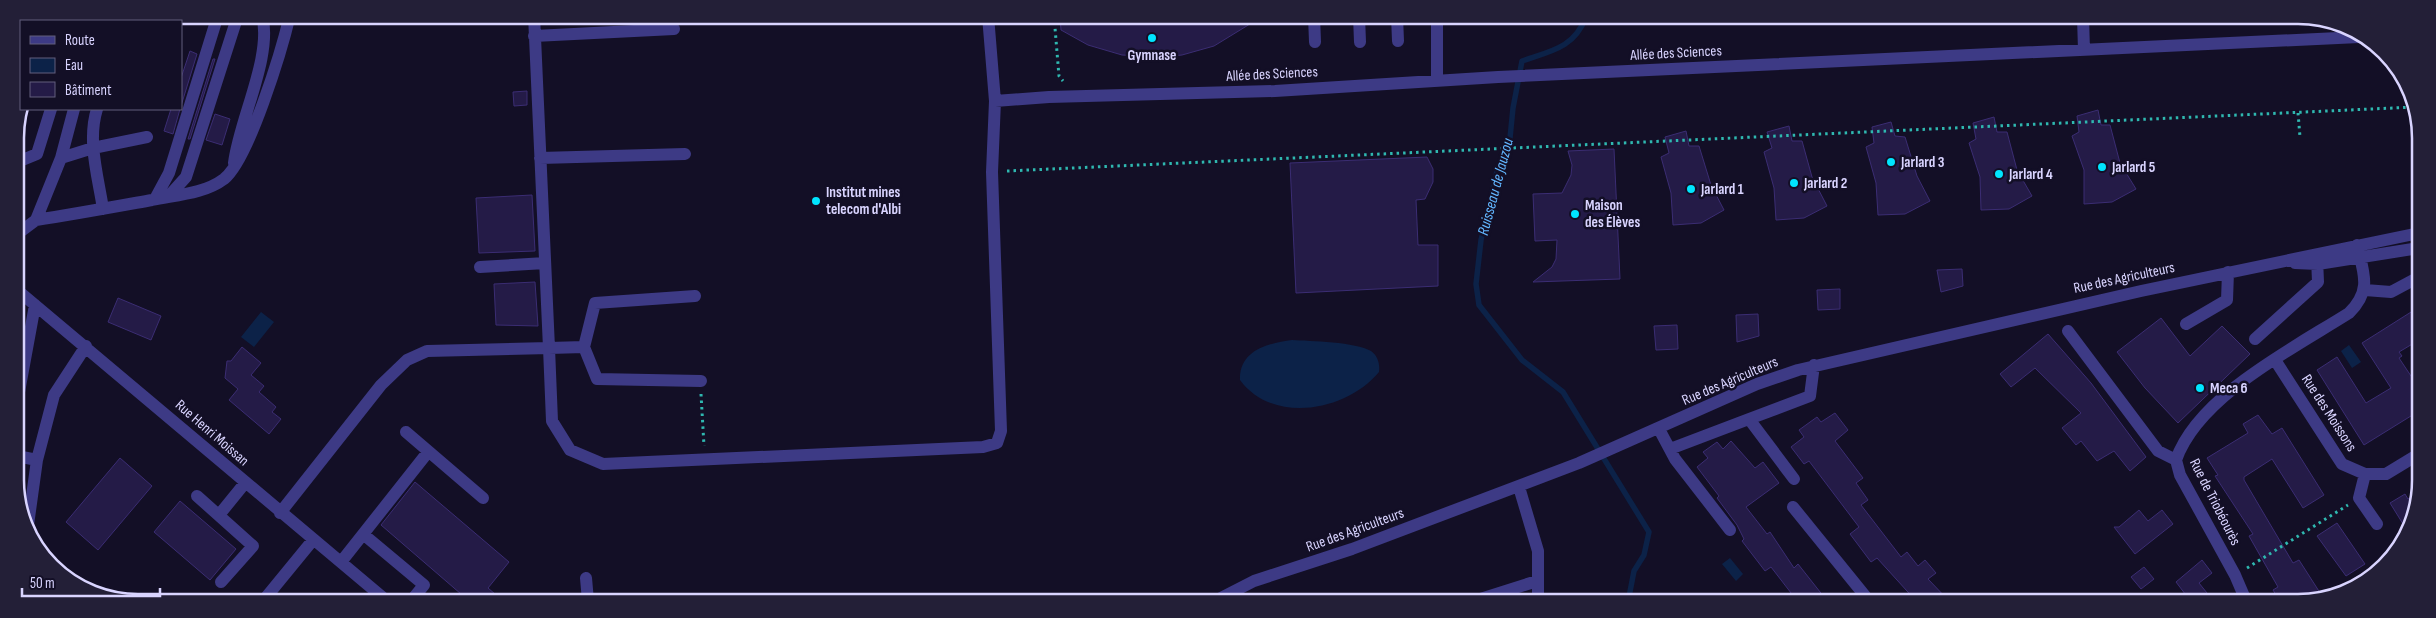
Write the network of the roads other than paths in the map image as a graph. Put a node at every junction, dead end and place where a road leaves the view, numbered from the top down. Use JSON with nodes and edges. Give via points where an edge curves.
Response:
{"nodes":[{"id":1,"x":215,"y":24,"type":"edge"},
{"id":2,"x":235,"y":24,"type":"edge"},
{"id":3,"x":263,"y":24,"type":"edge"},
{"id":4,"x":287,"y":24,"type":"edge"},
{"id":5,"x":534,"y":24,"type":"edge"},
{"id":6,"x":989,"y":24,"type":"edge"},
{"id":7,"x":1314,"y":24,"type":"edge"},
{"id":8,"x":1359,"y":24,"type":"edge"},
{"id":9,"x":1397,"y":24,"type":"edge"},
{"id":10,"x":1437,"y":24,"type":"edge"},
{"id":11,"x":2083,"y":24,"type":"edge"},
{"id":12,"x":674,"y":29,"type":"dead end"},
{"id":13,"x":534,"y":36,"type":"junction"},
{"id":14,"x":2352,"y":37,"type":"edge"},
{"id":15,"x":1398,"y":41,"type":"dead end"},
{"id":16,"x":1315,"y":42,"type":"dead end"},
{"id":17,"x":1360,"y":42,"type":"dead end"},
{"id":18,"x":2084,"y":50,"type":"junction"},
{"id":19,"x":1437,"y":81,"type":"junction"},
{"id":20,"x":995,"y":101,"type":"junction"},
{"id":21,"x":51,"y":110,"type":"edge"},
{"id":22,"x":74,"y":110,"type":"edge"},
{"id":23,"x":97,"y":110,"type":"edge"},
{"id":24,"x":147,"y":138,"type":"dead end"},
{"id":25,"x":93,"y":148,"type":"junction"},
{"id":26,"x":685,"y":154,"type":"dead end"},
{"id":27,"x":61,"y":158,"type":"junction"},
{"id":28,"x":540,"y":158,"type":"junction"},
{"id":29,"x":24,"y":160,"type":"edge"},
{"id":30,"x":233,"y":171,"type":"junction"},
{"id":31,"x":162,"y":198,"type":"junction"},
{"id":32,"x":103,"y":209,"type":"junction"},
{"id":33,"x":36,"y":220,"type":"junction"},
{"id":34,"x":24,"y":229,"type":"edge"},
{"id":35,"x":2412,"y":235,"type":"edge"},
{"id":36,"x":2412,"y":248,"type":"edge"},
{"id":37,"x":2358,"y":251,"type":"junction"},
{"id":38,"x":2317,"y":259,"type":"junction"},
{"id":39,"x":545,"y":263,"type":"junction"},
{"id":40,"x":480,"y":266,"type":"dead end"},
{"id":41,"x":2228,"y":272,"type":"junction"},
{"id":42,"x":2412,"y":282,"type":"edge"},
{"id":43,"x":2365,"y":290,"type":"junction"},
{"id":44,"x":24,"y":296,"type":"edge"},
{"id":45,"x":695,"y":296,"type":"dead end"},
{"id":46,"x":35,"y":305,"type":"junction"},
{"id":47,"x":2186,"y":324,"type":"dead end"},
{"id":48,"x":2068,"y":331,"type":"dead end"},
{"id":49,"x":2255,"y":339,"type":"dead end"},
{"id":50,"x":86,"y":346,"type":"junction"},
{"id":51,"x":584,"y":347,"type":"junction"},
{"id":52,"x":549,"y":348,"type":"junction"},
{"id":53,"x":2275,"y":360,"type":"junction"},
{"id":54,"x":24,"y":365,"type":"edge"},
{"id":55,"x":1814,"y":365,"type":"junction"},
{"id":56,"x":700,"y":381,"type":"road end"},
{"id":57,"x":1749,"y":419,"type":"junction"},
{"id":58,"x":1659,"y":429,"type":"junction"},
{"id":59,"x":406,"y":432,"type":"dead end"},
{"id":60,"x":1670,"y":449,"type":"junction"},
{"id":61,"x":428,"y":452,"type":"junction"},
{"id":62,"x":24,"y":457,"type":"edge"},
{"id":63,"x":2412,"y":458,"type":"edge"},
{"id":64,"x":38,"y":460,"type":"junction"},
{"id":65,"x":2176,"y":460,"type":"junction"},
{"id":66,"x":2365,"y":474,"type":"junction"},
{"id":67,"x":1794,"y":479,"type":"dead end"},
{"id":68,"x":245,"y":483,"type":"junction"},
{"id":69,"x":1519,"y":487,"type":"junction"},
{"id":70,"x":197,"y":496,"type":"dead end"},
{"id":71,"x":483,"y":498,"type":"dead end"},
{"id":72,"x":1793,"y":507,"type":"dead end"},
{"id":73,"x":280,"y":513,"type":"junction"},
{"id":74,"x":30,"y":515,"type":"edge"},
{"id":75,"x":219,"y":515,"type":"junction"},
{"id":76,"x":2377,"y":524,"type":"dead end"},
{"id":77,"x":1730,"y":530,"type":"dead end"},
{"id":78,"x":363,"y":534,"type":"junction"},
{"id":79,"x":313,"y":540,"type":"junction"},
{"id":80,"x":341,"y":562,"type":"junction"},
{"id":81,"x":586,"y":578,"type":"dead end"},
{"id":82,"x":1537,"y":581,"type":"junction"},
{"id":83,"x":221,"y":582,"type":"dead end"},
{"id":84,"x":269,"y":594,"type":"edge"},
{"id":85,"x":379,"y":594,"type":"edge"},
{"id":86,"x":417,"y":594,"type":"edge"},
{"id":87,"x":587,"y":594,"type":"edge"},
{"id":88,"x":1229,"y":594,"type":"edge"},
{"id":89,"x":1496,"y":594,"type":"edge"},
{"id":90,"x":1538,"y":594,"type":"edge"},
{"id":91,"x":1864,"y":594,"type":"edge"},
{"id":92,"x":2243,"y":594,"type":"edge"}],
"edges":[{"from":1,"to":31,"type":"street"},
{"from":2,"to":31,"type":"street","via":[[186,177]]},
{"from":3,"to":30,"type":"street","via":[[260,64],[237,141]]},
{"from":4,"to":30,"type":"street","via":[[249,141]]},
{"from":5,"to":13,"type":"street"},
{"from":6,"to":20,"type":"street"},
{"from":7,"to":16,"type":"street"},
{"from":8,"to":17,"type":"street"},
{"from":9,"to":15,"type":"street"},
{"from":10,"to":19,"type":"street"},
{"from":11,"to":18,"type":"street"},
{"from":12,"to":13,"type":"street"},
{"from":13,"to":28,"type":"street"},
{"from":14,"to":18,"type":"street","name":"Allée des Sciences"},
{"from":18,"to":19,"type":"street","name":"Allée des Sciences"},
{"from":19,"to":20,"type":"street","name":"Allée des Sciences","via":[[1275,91]]},
{"from":20,"to":52,"type":"street","via":[[992,172],[1001,431],[997,443],[983,447],[603,464],[570,450],[552,421]]},
{"from":21,"to":29,"type":"street","via":[[37,154]]},
{"from":22,"to":27,"type":"street"},
{"from":23,"to":25,"type":"street","via":[[93,122]]},
{"from":24,"to":25,"type":"street"},
{"from":25,"to":27,"type":"street"},
{"from":25,"to":32,"type":"street"},
{"from":26,"to":28,"type":"street"},
{"from":27,"to":33,"type":"street"},
{"from":28,"to":39,"type":"street"},
{"from":30,"to":31,"type":"street","via":[[208,188]]},
{"from":31,"to":32,"type":"street"},
{"from":32,"to":33,"type":"street"},
{"from":33,"to":34,"type":"street"},
{"from":35,"to":37,"type":"street","name":"Rue des Agriculteurs"},
{"from":36,"to":37,"type":"street","name":"Rue des Agriculteurs"},
{"from":37,"to":38,"type":"street","name":"Rue des Agriculteurs"},
{"from":37,"to":43,"type":"street"},
{"from":38,"to":41,"type":"street","name":"Rue des Agriculteurs"},
{"from":38,"to":49,"type":"street","via":[[2318,282]]},
{"from":39,"to":40,"type":"street"},
{"from":39,"to":52,"type":"street"},
{"from":41,"to":47,"type":"street","via":[[2227,300]]},
{"from":41,"to":55,"type":"street","name":"Rue des Agriculteurs"},
{"from":42,"to":43,"type":"street","via":[[2391,292]]},
{"from":43,"to":53,"type":"street","via":[[2349,313]]},
{"from":44,"to":46,"type":"street","name":"Rue Henri Moissan"},
{"from":45,"to":51,"type":"street","via":[[595,303]]},
{"from":46,"to":50,"type":"street","name":"Rue Henri Moissan"},
{"from":46,"to":54,"type":"street"},
{"from":48,"to":65,"type":"street","name":"Rue de Triobéourès","via":[[2158,451]]},
{"from":50,"to":64,"type":"street","via":[[54,395]]},
{"from":50,"to":68,"type":"street","name":"Rue Henri Moissan"},
{"from":51,"to":52,"type":"street"},
{"from":51,"to":56,"type":"street","via":[[597,378]]},
{"from":52,"to":73,"type":"street","via":[[427,351],[407,360],[381,385]]},
{"from":53,"to":65,"type":"street","via":[[2237,385],[2209,410],[2182,444]]},
{"from":53,"to":66,"type":"street","name":"Rue des Moissons","via":[[2342,464]]},
{"from":55,"to":57,"type":"street","via":[[1810,396]]},
{"from":55,"to":58,"type":"street","name":"Rue des Agriculteurs","via":[[1757,384]]},
{"from":57,"to":60,"type":"street"},
{"from":57,"to":67,"type":"street"},
{"from":58,"to":60,"type":"street"},
{"from":58,"to":69,"type":"street","name":"Rue des Agriculteurs"},
{"from":59,"to":61,"type":"street"},
{"from":60,"to":77,"type":"street"},
{"from":61,"to":71,"type":"street"},
{"from":61,"to":78,"type":"street"},
{"from":62,"to":64,"type":"street"},
{"from":63,"to":66,"type":"street","name":"Rue des Moissons","via":[[2386,474]]},
{"from":64,"to":74,"type":"street"},
{"from":65,"to":92,"type":"street","name":"Rue de Triobéourès","via":[[2180,475]]},
{"from":66,"to":76,"type":"street","via":[[2360,498]]},
{"from":68,"to":73,"type":"street","name":"Rue Henri Moissan"},
{"from":68,"to":75,"type":"street"},
{"from":69,"to":82,"type":"street","via":[[1538,551]]},
{"from":69,"to":88,"type":"street","name":"Rue des Agriculteurs","via":[[1352,550],[1254,581]]},
{"from":70,"to":75,"type":"street"},
{"from":72,"to":91,"type":"street"},
{"from":73,"to":79,"type":"street","name":"Rue Henri Moissan"},
{"from":75,"to":83,"type":"street","via":[[253,546]]},
{"from":78,"to":80,"type":"street"},
{"from":78,"to":86,"type":"street","via":[[424,585]]},
{"from":79,"to":80,"type":"street","name":"Rue Henri Moissan"},
{"from":79,"to":84,"type":"street"},
{"from":80,"to":85,"type":"street","name":"Rue Henri Moissan"},
{"from":81,"to":87,"type":"street"},
{"from":82,"to":89,"type":"street"},
{"from":82,"to":90,"type":"street"}]}
